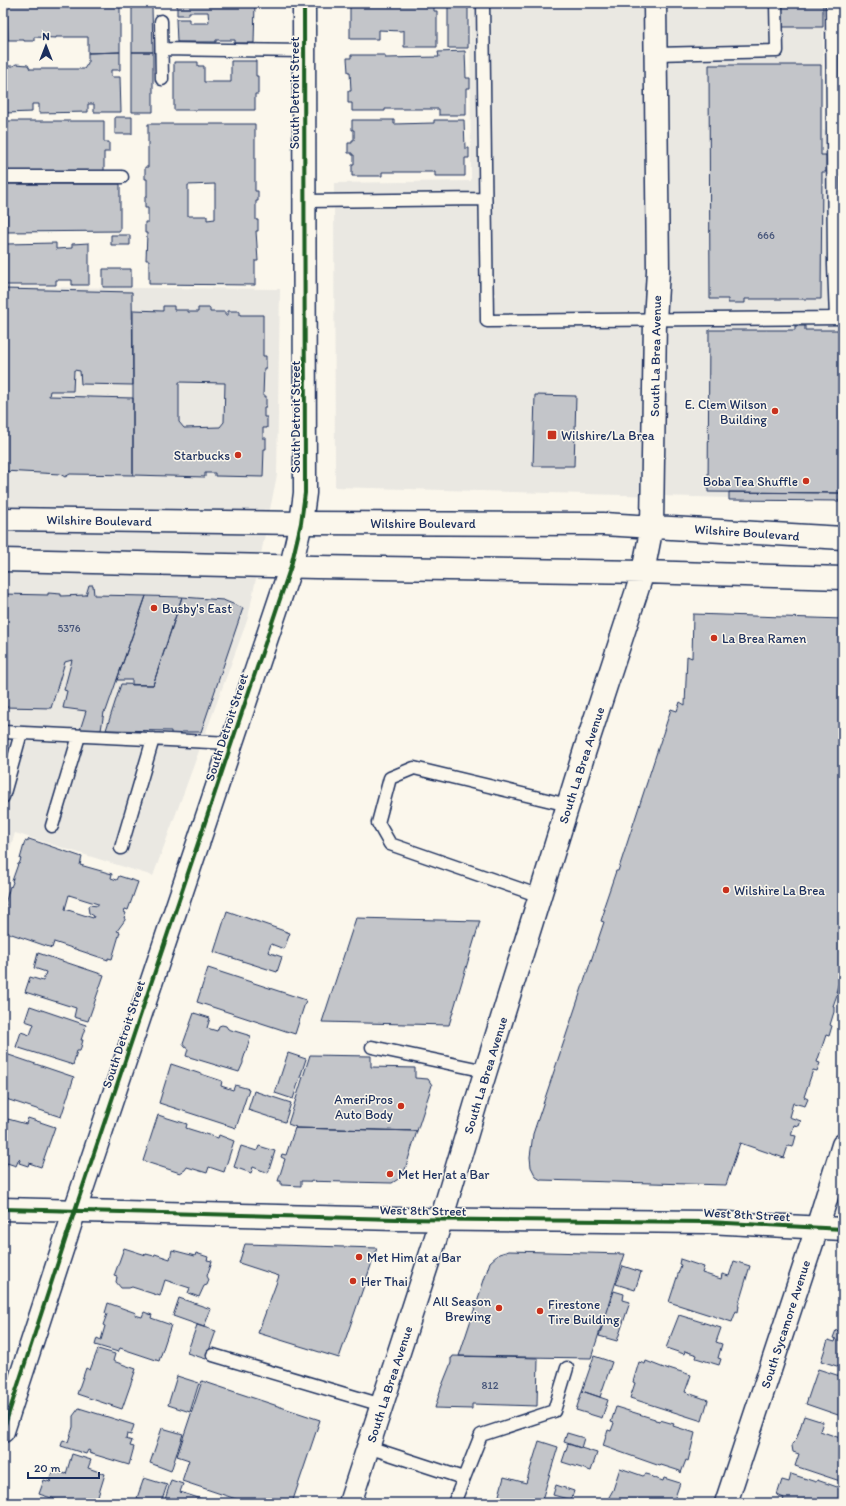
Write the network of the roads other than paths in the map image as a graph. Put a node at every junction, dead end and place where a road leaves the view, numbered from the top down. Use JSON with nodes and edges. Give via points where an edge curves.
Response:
{"nodes":[{"id":1,"x":304,"y":3,"type":"edge"},
{"id":2,"x":483,"y":3,"type":"edge"},
{"id":3,"x":656,"y":3,"type":"edge"},
{"id":4,"x":776,"y":3,"type":"edge"},
{"id":5,"x":832,"y":3,"type":"edge"},
{"id":6,"x":161,"y":21,"type":"dead end"},
{"id":7,"x":162,"y":49,"type":"junction"},
{"id":8,"x":304,"y":51,"type":"junction"},
{"id":9,"x":656,"y":54,"type":"junction"},
{"id":10,"x":162,"y":79,"type":"dead end"},
{"id":11,"x":838,"y":154,"type":"edge"},
{"id":12,"x":3,"y":177,"type":"edge"},
{"id":13,"x":122,"y":177,"type":"dead end"},
{"id":14,"x":485,"y":199,"type":"junction"},
{"id":15,"x":305,"y":201,"type":"junction"},
{"id":16,"x":840,"y":318,"type":"edge"},
{"id":17,"x":655,"y":320,"type":"junction"},
{"id":18,"x":3,"y":519,"type":"edge"},
{"id":19,"x":301,"y":523,"type":"junction"},
{"id":20,"x":652,"y":526,"type":"junction"},
{"id":21,"x":843,"y":538,"type":"edge"},
{"id":22,"x":3,"y":560,"type":"edge"},
{"id":23,"x":291,"y":566,"type":"junction"},
{"id":24,"x":643,"y":572,"type":"junction"},
{"id":25,"x":843,"y":578,"type":"edge"},
{"id":26,"x":3,"y":732,"type":"edge"},
{"id":27,"x":21,"y":733,"type":"junction"},
{"id":28,"x":79,"y":736,"type":"junction"},
{"id":29,"x":153,"y":739,"type":"junction"},
{"id":30,"x":231,"y":743,"type":"junction"},
{"id":31,"x":3,"y":796,"type":"edge"},
{"id":32,"x":568,"y":805,"type":"junction"},
{"id":33,"x":52,"y":826,"type":"dead end"},
{"id":34,"x":121,"y":848,"type":"dead end"},
{"id":35,"x":540,"y":896,"type":"junction"},
{"id":36,"x":372,"y":1047,"type":"dead end"},
{"id":37,"x":486,"y":1071,"type":"junction"},
{"id":38,"x":843,"y":1145,"type":"edge"},
{"id":39,"x":3,"y":1209,"type":"edge"},
{"id":40,"x":74,"y":1210,"type":"junction"},
{"id":41,"x":441,"y":1220,"type":"junction"},
{"id":42,"x":818,"y":1228,"type":"junction"},
{"id":43,"x":843,"y":1229,"type":"edge"},
{"id":44,"x":212,"y":1355,"type":"dead end"},
{"id":45,"x":567,"y":1368,"type":"dead end"},
{"id":46,"x":382,"y":1405,"type":"junction"},
{"id":47,"x":3,"y":1431,"type":"edge"},
{"id":48,"x":368,"y":1447,"type":"junction"},
{"id":49,"x":463,"y":1478,"type":"junction"},
{"id":50,"x":350,"y":1503,"type":"edge"},
{"id":51,"x":454,"y":1503,"type":"edge"},
{"id":52,"x":726,"y":1503,"type":"edge"}],
"edges":[{"from":1,"to":8,"type":"main road","name":"South Detroit Street"},
{"from":2,"to":14,"type":"lane"},
{"from":3,"to":9,"type":"main road","name":"South La Brea Avenue"},
{"from":4,"to":9,"type":"lane","via":[[777,51]]},
{"from":5,"to":11,"type":"lane"},
{"from":6,"to":7,"type":"lane"},
{"from":7,"to":8,"type":"lane"},
{"from":7,"to":10,"type":"lane"},
{"from":8,"to":15,"type":"main road","name":"South Detroit Street"},
{"from":9,"to":17,"type":"main road","name":"South La Brea Avenue","via":[[658,271]]},
{"from":11,"to":16,"type":"lane","via":[[834,265]]},
{"from":12,"to":13,"type":"lane"},
{"from":14,"to":15,"type":"lane"},
{"from":14,"to":17,"type":"lane","via":[[486,320]]},
{"from":15,"to":19,"type":"main road","name":"South Detroit Street","via":[[305,493]]},
{"from":16,"to":17,"type":"lane"},
{"from":17,"to":20,"type":"main road","name":"South La Brea Avenue"},
{"from":18,"to":19,"type":"main road","name":"Wilshire Boulevard"},
{"from":19,"to":20,"type":"main road","name":"Wilshire Boulevard"},
{"from":19,"to":23,"type":"main road","name":"South Detroit Street"},
{"from":20,"to":21,"type":"main road","name":"Wilshire Boulevard"},
{"from":20,"to":24,"type":"main road","name":"South La Brea Avenue"},
{"from":22,"to":23,"type":"main road"},
{"from":23,"to":24,"type":"main road"},
{"from":23,"to":30,"type":"main road","name":"South Detroit Street"},
{"from":24,"to":25,"type":"main road"},
{"from":24,"to":32,"type":"main road","name":"South La Brea Avenue"},
{"from":26,"to":27,"type":"lane"},
{"from":27,"to":28,"type":"lane"},
{"from":27,"to":31,"type":"lane"},
{"from":28,"to":29,"type":"lane"},
{"from":28,"to":33,"type":"lane"},
{"from":29,"to":30,"type":"lane"},
{"from":29,"to":34,"type":"lane"},
{"from":30,"to":40,"type":"main road","name":"South Detroit Street"},
{"from":32,"to":35,"type":"main road","name":"South La Brea Avenue"},
{"from":32,"to":35,"type":"lane","via":[[414,768],[390,778],[378,823],[390,844]]},
{"from":35,"to":37,"type":"main road","name":"South La Brea Avenue"},
{"from":36,"to":37,"type":"lane"},
{"from":37,"to":41,"type":"main road","name":"South La Brea Avenue"},
{"from":38,"to":42,"type":"main road","name":"South Sycamore Avenue"},
{"from":39,"to":40,"type":"main road","name":"West 8th Street"},
{"from":40,"to":41,"type":"main road","name":"West 8th Street"},
{"from":40,"to":47,"type":"main road","name":"South Detroit Street"},
{"from":41,"to":42,"type":"main road","name":"West 8th Street","via":[[708,1222]]},
{"from":41,"to":46,"type":"main road","name":"South La Brea Avenue"},
{"from":42,"to":43,"type":"main road","name":"West 8th Street"},
{"from":42,"to":52,"type":"main road","name":"South Sycamore Avenue"},
{"from":44,"to":46,"type":"lane"},
{"from":45,"to":49,"type":"lane","via":[[554,1412],[481,1435]]},
{"from":46,"to":48,"type":"main road","name":"South La Brea Avenue"},
{"from":48,"to":49,"type":"lane"},
{"from":48,"to":50,"type":"main road","name":"South La Brea Avenue"},
{"from":49,"to":51,"type":"lane"}]}
